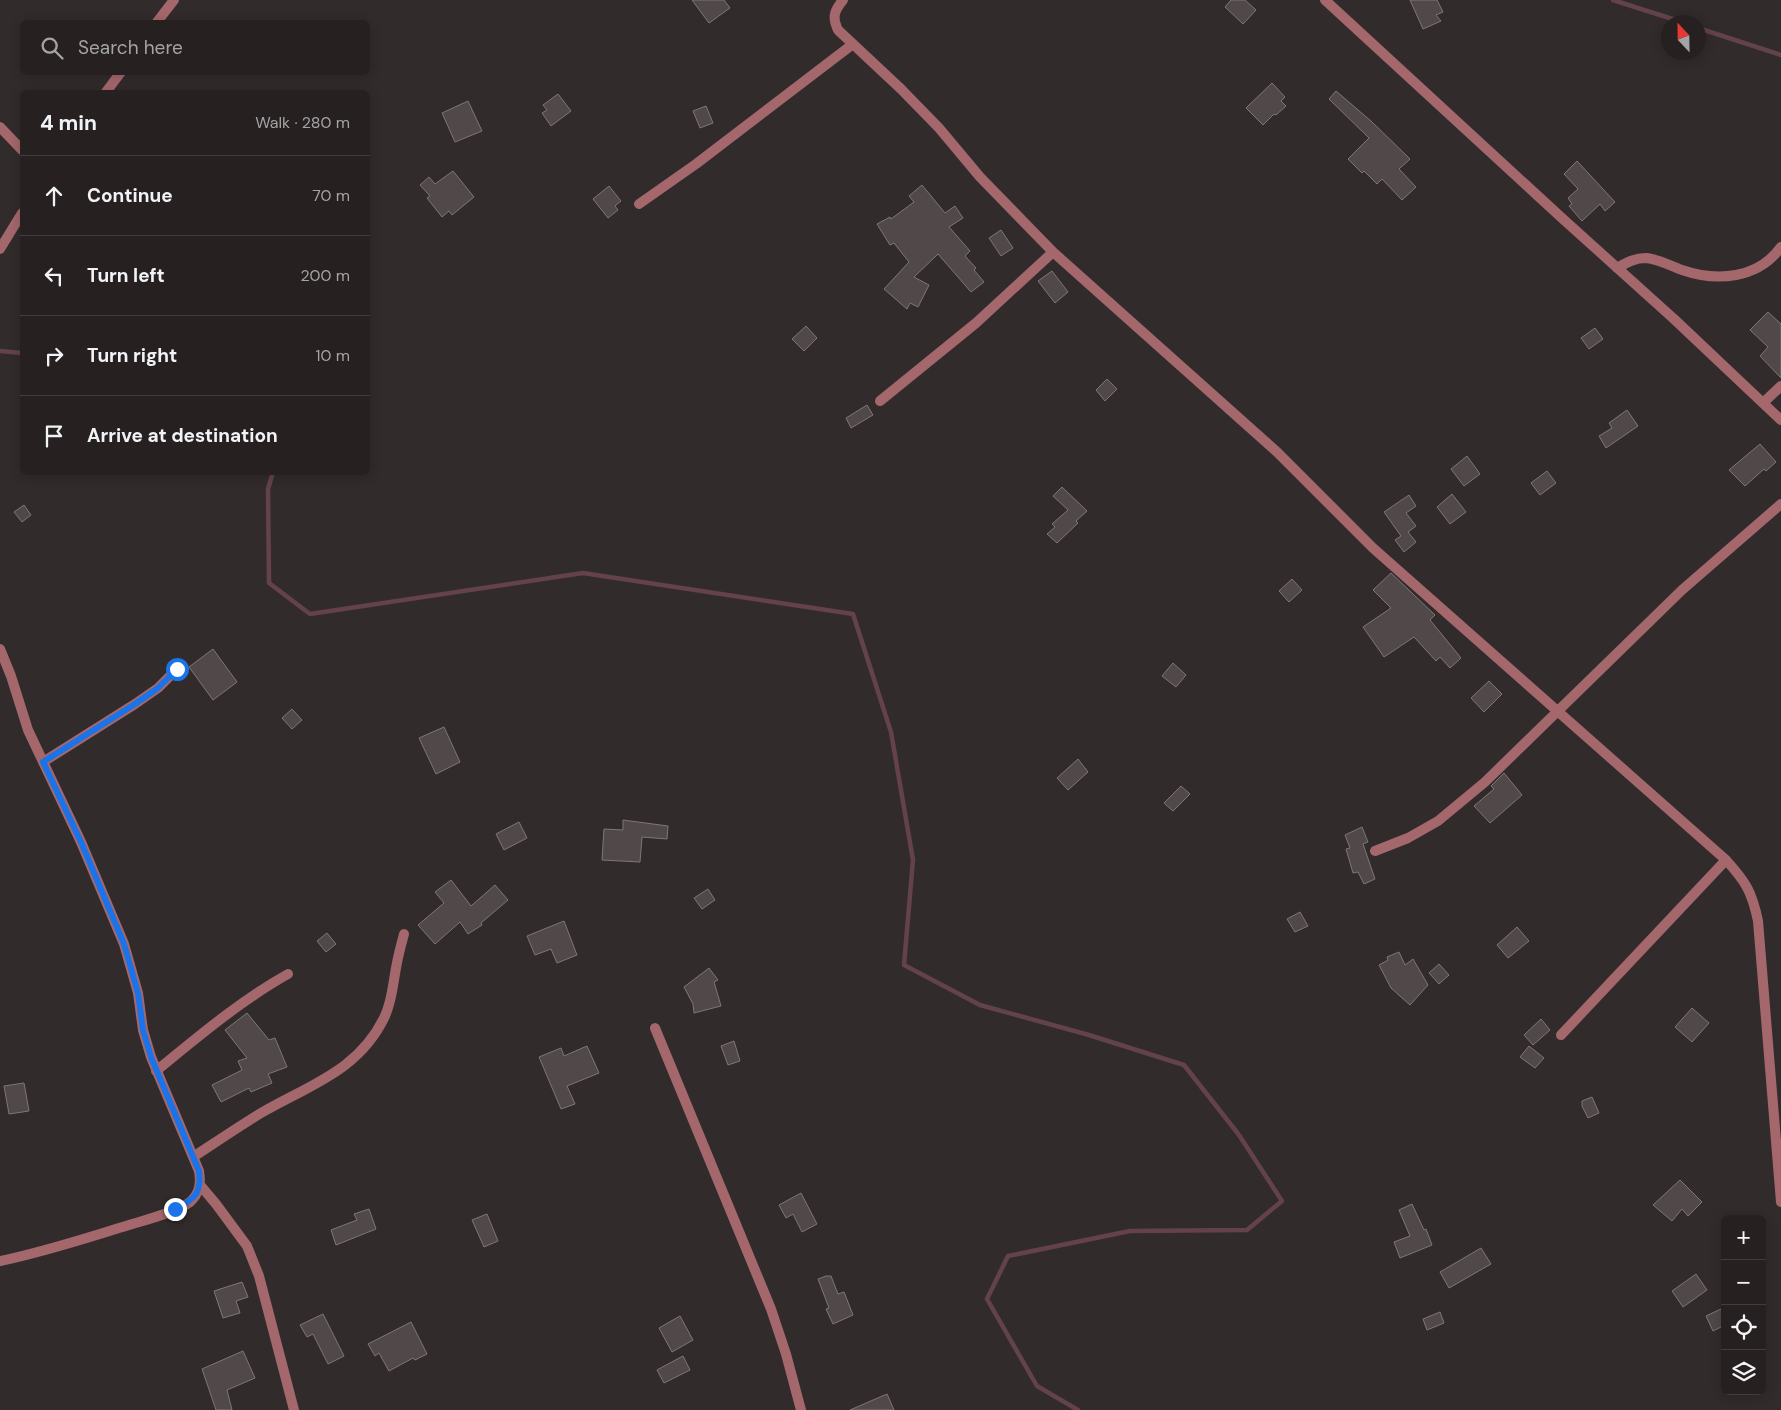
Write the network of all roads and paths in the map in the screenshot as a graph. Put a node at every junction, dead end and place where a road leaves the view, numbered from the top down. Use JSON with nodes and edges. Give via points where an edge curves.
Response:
{"nodes":[{"id":1,"x":174,"y":0,"type":"edge"},
{"id":2,"x":843,"y":0,"type":"edge"},
{"id":3,"x":1325,"y":0,"type":"edge"},
{"id":4,"x":159,"y":20,"type":"edge"},
{"id":5,"x":854,"y":44,"type":"junction"},
{"id":6,"x":119,"y":75,"type":"edge"},
{"id":7,"x":108,"y":90,"type":"edge"},
{"id":8,"x":0,"y":127,"type":"edge"},
{"id":9,"x":20,"y":148,"type":"edge"},
{"id":10,"x":639,"y":204,"type":"dead end"},
{"id":11,"x":20,"y":216,"type":"edge"},
{"id":12,"x":1781,"y":247,"type":"edge"},
{"id":13,"x":0,"y":249,"type":"edge"},
{"id":14,"x":1053,"y":252,"type":"junction"},
{"id":15,"x":1617,"y":268,"type":"junction"},
{"id":16,"x":1781,"y":386,"type":"edge"},
{"id":17,"x":880,"y":401,"type":"dead end"},
{"id":18,"x":1763,"y":403,"type":"junction"},
{"id":19,"x":1781,"y":420,"type":"edge"},
{"id":20,"x":1781,"y":504,"type":"edge"},
{"id":21,"x":0,"y":648,"type":"edge"},
{"id":22,"x":177,"y":669,"type":"dead end"},
{"id":23,"x":1557,"y":712,"type":"junction"},
{"id":24,"x":43,"y":762,"type":"junction"},
{"id":25,"x":1375,"y":851,"type":"dead end"},
{"id":26,"x":1726,"y":860,"type":"junction"},
{"id":27,"x":404,"y":934,"type":"dead end"},
{"id":28,"x":288,"y":974,"type":"dead end"},
{"id":29,"x":655,"y":1028,"type":"dead end"},
{"id":30,"x":1561,"y":1035,"type":"dead end"},
{"id":31,"x":156,"y":1071,"type":"junction"},
{"id":32,"x":194,"y":1157,"type":"junction"},
{"id":33,"x":200,"y":1185,"type":"junction"},
{"id":34,"x":1781,"y":1202,"type":"edge"},
{"id":35,"x":0,"y":1261,"type":"edge"},
{"id":36,"x":294,"y":1410,"type":"edge"},
{"id":37,"x":802,"y":1410,"type":"edge"}],
"edges":[{"from":1,"to":4,"type":"street"},
{"from":2,"to":5,"type":"street","via":[[834,10],[833,20],[838,30]]},
{"from":3,"to":15,"type":"street"},
{"from":5,"to":10,"type":"street"},
{"from":5,"to":14,"type":"street","via":[[902,89],[980,178]]},
{"from":6,"to":7,"type":"street"},
{"from":8,"to":9,"type":"street"},
{"from":11,"to":13,"type":"street"},
{"from":12,"to":15,"type":"street","via":[[1766,262],[1734,276],[1704,277],[1648,258],[1635,259]]},
{"from":14,"to":17,"type":"street","via":[[976,323]]},
{"from":14,"to":23,"type":"street","via":[[1277,452],[1373,548]]},
{"from":15,"to":18,"type":"street"},
{"from":16,"to":18,"type":"street"},
{"from":18,"to":19,"type":"street"},
{"from":20,"to":23,"type":"street","via":[[1682,590]]},
{"from":21,"to":24,"type":"street","via":[[28,730]]},
{"from":22,"to":24,"type":"street","via":[[135,704]]},
{"from":23,"to":25,"type":"street","via":[[1485,782],[1438,821]]},
{"from":23,"to":26,"type":"street"},
{"from":24,"to":31,"type":"street","via":[[124,944],[138,993],[143,1030]]},
{"from":26,"to":30,"type":"street"},
{"from":26,"to":34,"type":"street","via":[[1749,889],[1758,921]]},
{"from":27,"to":32,"type":"street","via":[[385,1015],[370,1042],[351,1062],[329,1077],[260,1114]]},
{"from":28,"to":31,"type":"street","via":[[230,1010]]},
{"from":29,"to":37,"type":"street","via":[[772,1308]]},
{"from":31,"to":32,"type":"street"},
{"from":32,"to":33,"type":"street"},
{"from":33,"to":35,"type":"street","via":[[189,1203],[175,1209]]},
{"from":33,"to":36,"type":"street","via":[[247,1246],[259,1276]]}]}
